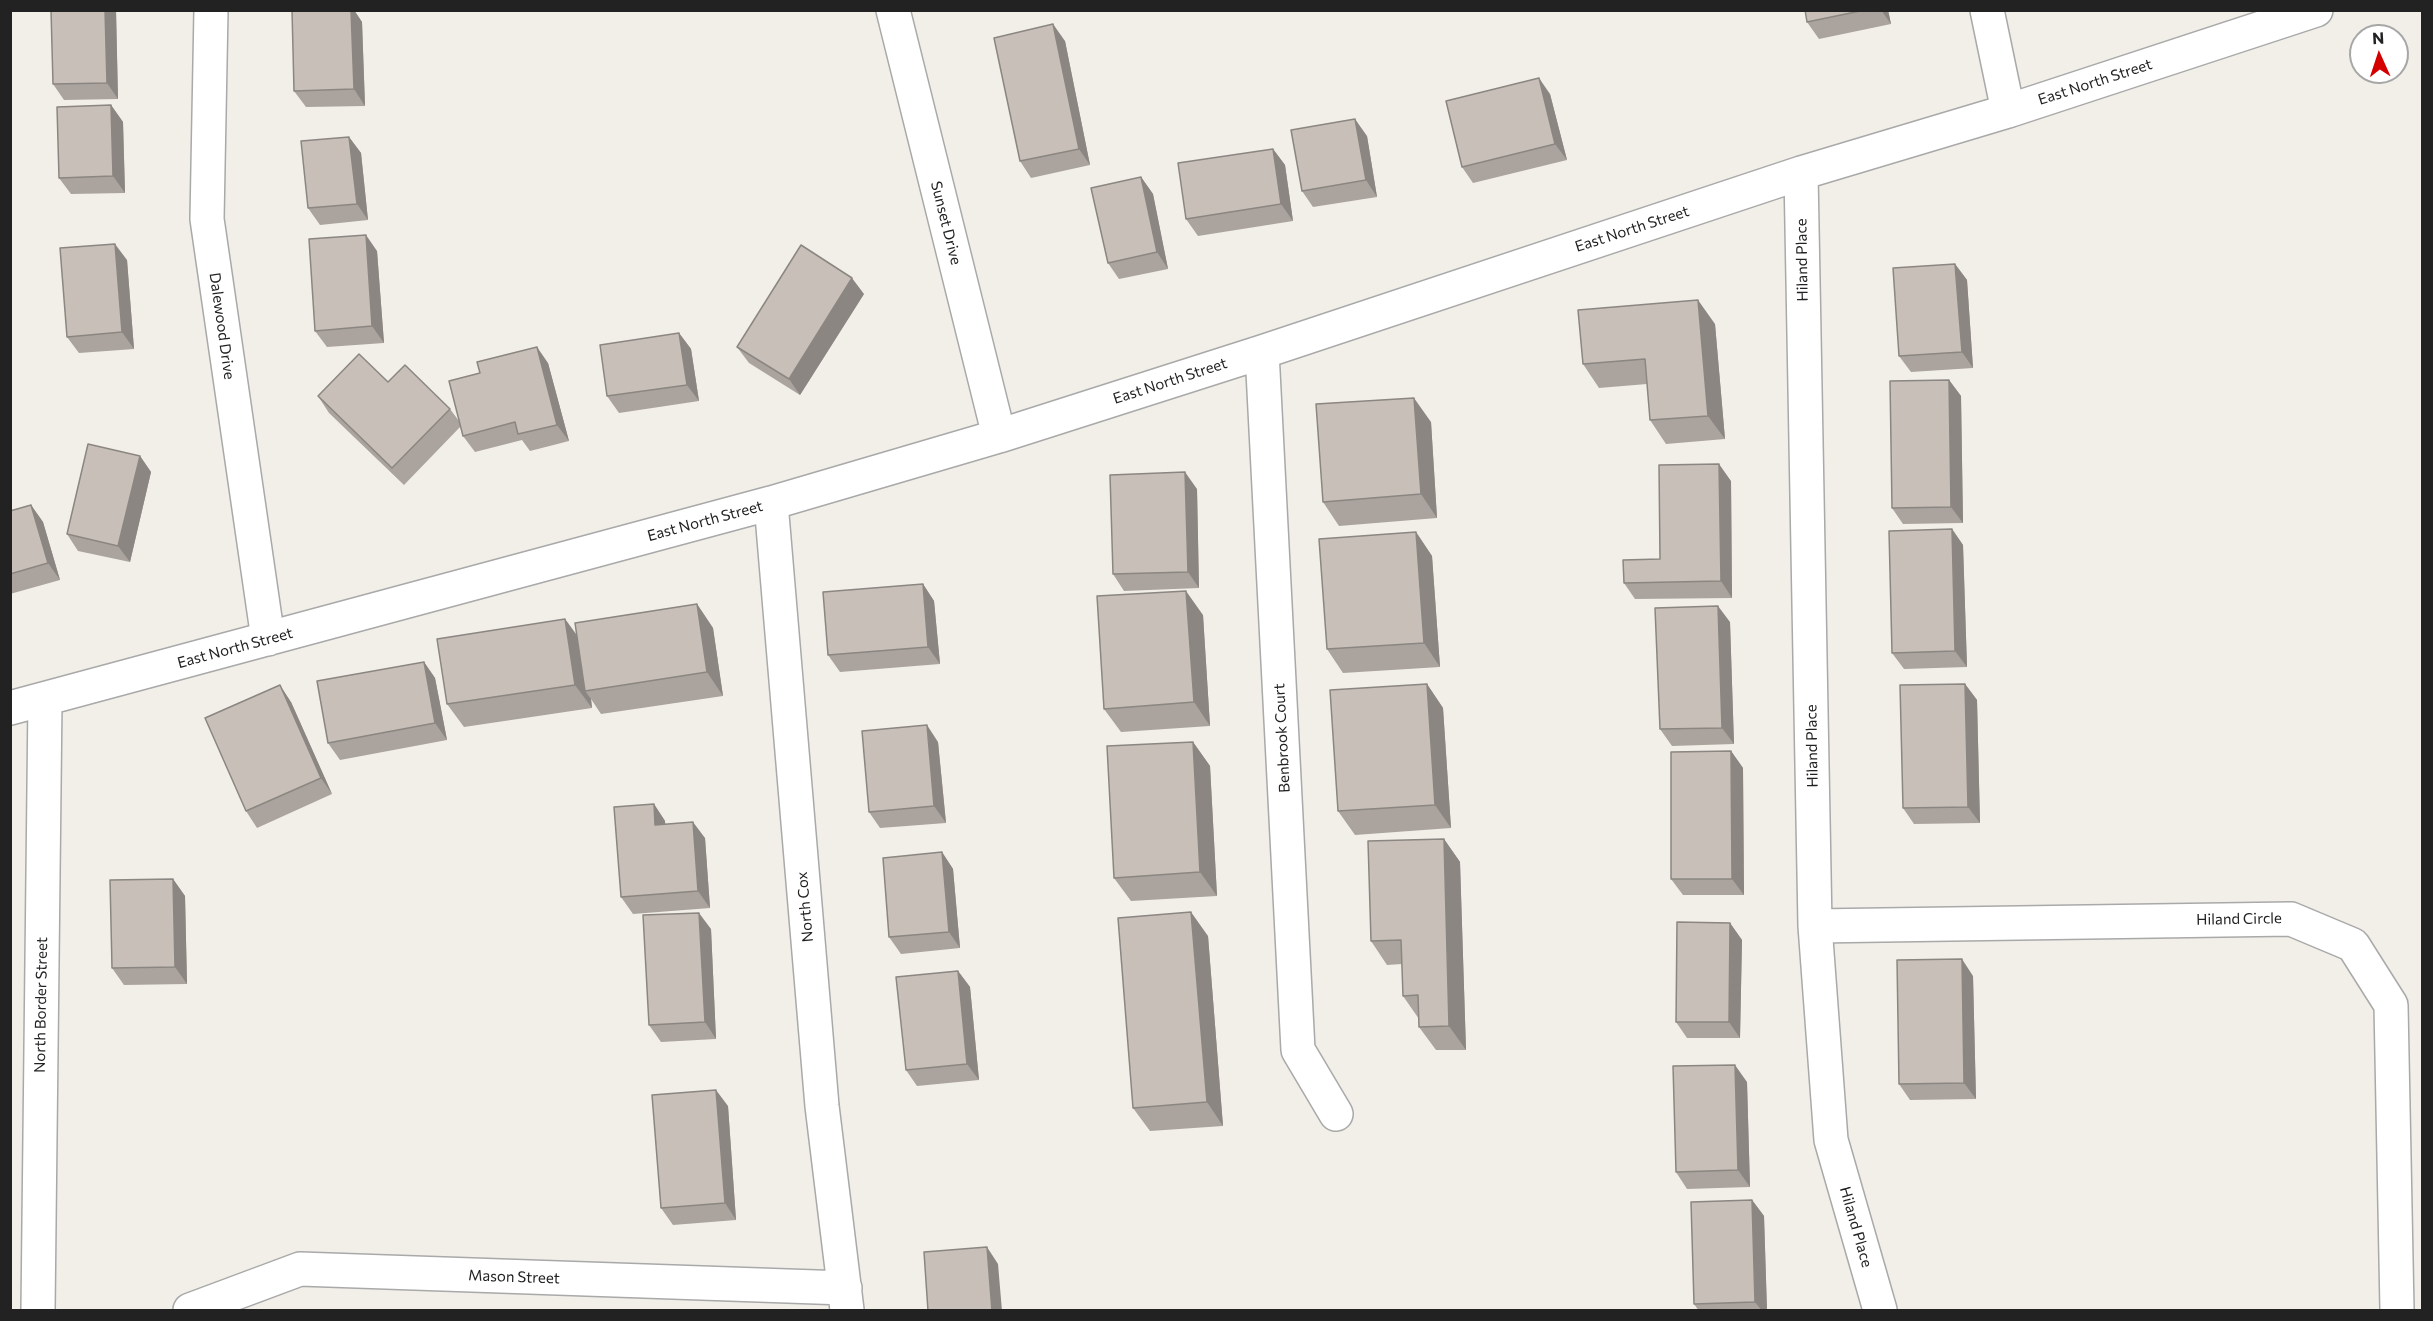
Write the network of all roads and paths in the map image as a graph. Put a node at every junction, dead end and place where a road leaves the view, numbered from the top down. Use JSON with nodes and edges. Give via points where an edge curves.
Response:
{"nodes":[{"id":1,"x":211,"y":10,"type":"edge"},
{"id":2,"x":892,"y":10,"type":"edge"},
{"id":3,"x":1987,"y":10,"type":"edge"},
{"id":4,"x":2316,"y":10,"type":"edge"},
{"id":5,"x":2008,"y":111,"type":"junction"},
{"id":6,"x":1801,"y":173,"type":"junction"},
{"id":7,"x":1262,"y":352,"type":"junction"},
{"id":8,"x":999,"y":436,"type":"junction"},
{"id":9,"x":771,"y":503,"type":"junction"},
{"id":10,"x":268,"y":639,"type":"junction"},
{"id":11,"x":45,"y":700,"type":"junction"},
{"id":12,"x":10,"y":708,"type":"edge"},
{"id":13,"x":1815,"y":926,"type":"junction"},
{"id":14,"x":1336,"y":1114,"type":"dead end"},
{"id":15,"x":846,"y":1299,"type":"edge"},
{"id":16,"x":38,"y":1311,"type":"edge"},
{"id":17,"x":190,"y":1311,"type":"edge"},
{"id":18,"x":1880,"y":1311,"type":"edge"},
{"id":19,"x":2397,"y":1311,"type":"edge"}],
"edges":[{"from":1,"to":10,"type":"street","name":"Dalewood Drive","via":[[207,219]]},
{"from":2,"to":8,"type":"street","name":"Sunset Drive"},
{"from":3,"to":5,"type":"street"},
{"from":4,"to":5,"type":"street","name":"East North Street"},
{"from":5,"to":6,"type":"street","name":"East North Street"},
{"from":6,"to":7,"type":"street","name":"East North Street"},
{"from":6,"to":13,"type":"street","name":"Hiland Place"},
{"from":7,"to":8,"type":"street","name":"East North Street"},
{"from":7,"to":14,"type":"street","name":"Benbrook Court","via":[[1298,1050]]},
{"from":8,"to":9,"type":"street","name":"East North Street"},
{"from":9,"to":10,"type":"street","name":"East North Street"},
{"from":9,"to":15,"type":"street","name":"North Cox","via":[[822,1106]]},
{"from":10,"to":11,"type":"street","name":"East North Street"},
{"from":11,"to":12,"type":"street","name":"East North Street"},
{"from":11,"to":16,"type":"street","name":"North Border Street"},
{"from":13,"to":18,"type":"street","name":"Hiland Place","via":[[1831,1140]]},
{"from":13,"to":19,"type":"street","name":"Hiland Circle","via":[[2291,919],[2353,945],[2391,1005]]},
{"from":15,"to":17,"type":"street","name":"Mason Street","via":[[300,1269]]}]}
